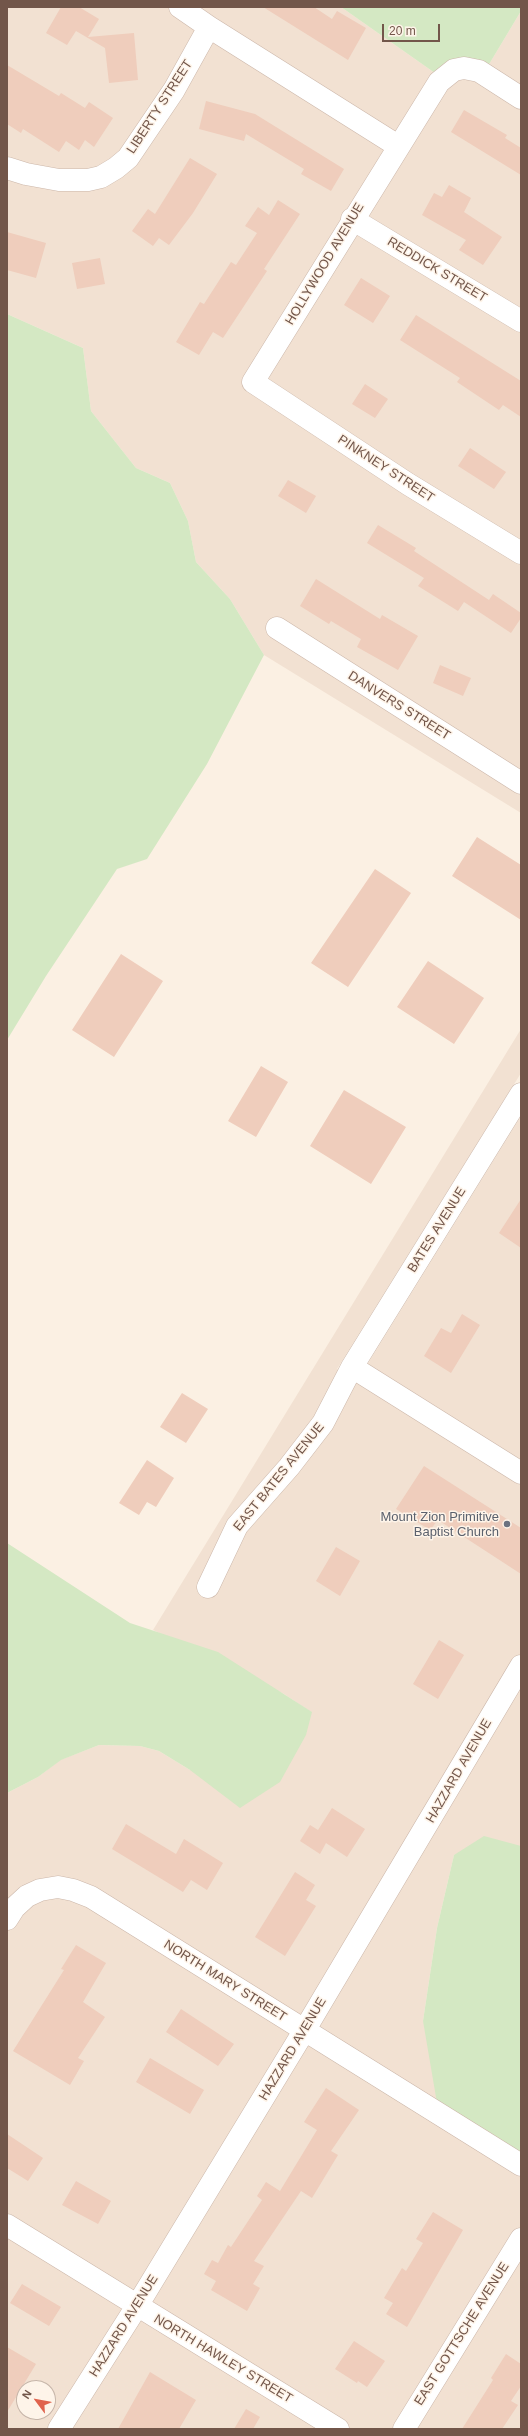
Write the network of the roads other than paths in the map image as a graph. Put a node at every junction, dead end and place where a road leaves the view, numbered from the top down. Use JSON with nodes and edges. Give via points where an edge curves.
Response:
{"nodes":[{"id":1,"x":180,"y":7,"type":"edge"},
{"id":2,"x":209,"y":27,"type":"junction"},
{"id":3,"x":521,"y":98,"type":"edge"},
{"id":4,"x":398,"y":146,"type":"junction"},
{"id":5,"x":7,"y":168,"type":"edge"},
{"id":6,"x":352,"y":219,"type":"junction"},
{"id":7,"x":521,"y":321,"type":"edge"},
{"id":8,"x":253,"y":382,"type":"joint"},
{"id":9,"x":521,"y":553,"type":"edge"},
{"id":10,"x":277,"y":628,"type":"dead end"},
{"id":11,"x":521,"y":783,"type":"edge"},
{"id":12,"x":521,"y":1094,"type":"edge"},
{"id":13,"x":514,"y":1122,"type":"edge"},
{"id":14,"x":352,"y":1367,"type":"junction"},
{"id":15,"x":521,"y":1473,"type":"edge"},
{"id":16,"x":208,"y":1587,"type":"dead end"},
{"id":17,"x":521,"y":1666,"type":"edge"},
{"id":18,"x":7,"y":1920,"type":"edge"},
{"id":19,"x":304,"y":2031,"type":"junction"},
{"id":20,"x":521,"y":2165,"type":"edge"},
{"id":21,"x":7,"y":2225,"type":"edge"},
{"id":22,"x":521,"y":2239,"type":"edge"},
{"id":23,"x":137,"y":2306,"type":"junction"},
{"id":24,"x":59,"y":2429,"type":"edge"},
{"id":25,"x":338,"y":2429,"type":"edge"},
{"id":26,"x":404,"y":2429,"type":"edge"}],
"edges":[{"from":1,"to":2,"type":"street"},
{"from":2,"to":4,"type":"street"},
{"from":2,"to":5,"type":"street","name":"LIBERTY STREET","via":[[149,129],[128,158],[116,168],[101,177],[88,180],[53,179]]},
{"from":3,"to":4,"type":"street","name":"HOLLYWOOD AVENUE","via":[[479,70],[454,70],[439,82]]},
{"from":4,"to":6,"type":"street","name":"HOLLYWOOD AVENUE"},
{"from":6,"to":7,"type":"street","name":"REDDICK STREET"},
{"from":6,"to":8,"type":"street","name":"HOLLYWOOD AVENUE"},
{"from":8,"to":9,"type":"street","name":"PINKNEY STREET","via":[[408,484]]},
{"from":10,"to":11,"type":"street","name":"DANVERS STREET"},
{"from":12,"to":13,"type":"street","name":"BATES AVENUE"},
{"from":13,"to":14,"type":"street","name":"BATES AVENUE"},
{"from":14,"to":15,"type":"street"},
{"from":14,"to":16,"type":"street","name":"EAST BATES AVENUE","via":[[323,1423],[289,1467],[237,1526]]},
{"from":17,"to":19,"type":"street","name":"HAZZARD AVENUE"},
{"from":18,"to":19,"type":"street","name":"NORTH MARY STREET","via":[[14,1908],[28,1896],[46,1888],[74,1890],[91,1897]]},
{"from":19,"to":20,"type":"street","name":"NORTH MARY STREET"},
{"from":19,"to":23,"type":"street","name":"HAZZARD AVENUE"},
{"from":21,"to":23,"type":"street","name":"NORTH HAWLEY STREET"},
{"from":22,"to":26,"type":"street","name":"EAST GOTTSCHE AVENUE"},
{"from":23,"to":24,"type":"street","name":"HAZZARD AVENUE"},
{"from":23,"to":25,"type":"street","name":"NORTH HAWLEY STREET"}]}
